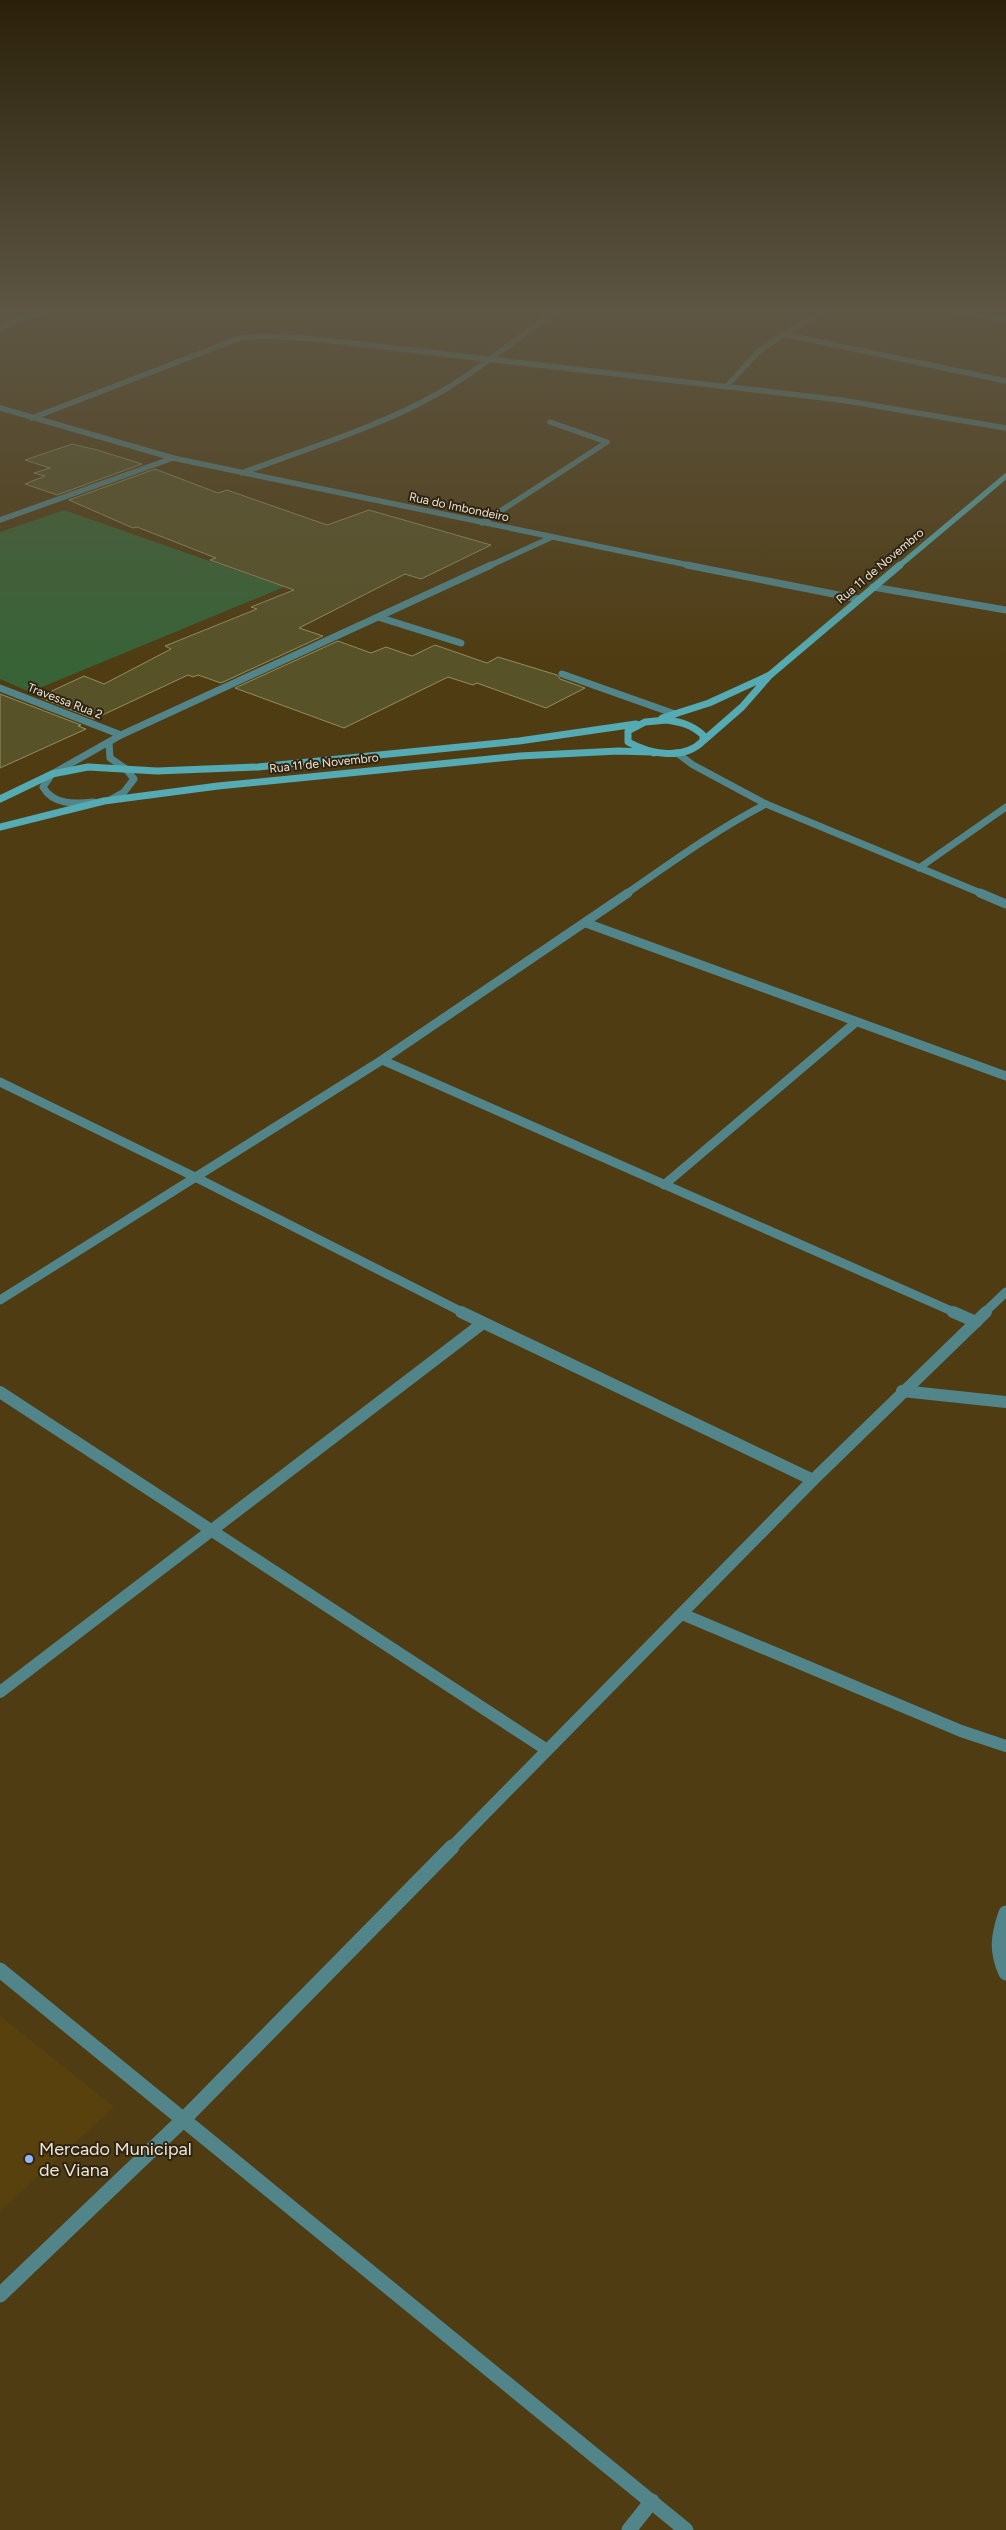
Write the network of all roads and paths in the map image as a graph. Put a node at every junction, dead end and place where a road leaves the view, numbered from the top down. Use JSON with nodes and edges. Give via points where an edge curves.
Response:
{"nodes":[{"id":1,"x":64,"y":427,"type":"edge"},
{"id":2,"x":359,"y":427,"type":"edge"},
{"id":3,"x":564,"y":427,"type":"edge"},
{"id":4,"x":173,"y":458,"type":"junction"},
{"id":5,"x":242,"y":473,"type":"junction"},
{"id":6,"x":1006,"y":476,"type":"edge"},
{"id":7,"x":1,"y":520,"type":"edge"},
{"id":8,"x":482,"y":523,"type":"junction"},
{"id":9,"x":550,"y":538,"type":"junction"},
{"id":10,"x":873,"y":587,"type":"junction"},
{"id":11,"x":859,"y":599,"type":"junction"},
{"id":12,"x":1006,"y":610,"type":"edge"},
{"id":13,"x":378,"y":617,"type":"junction"},
{"id":14,"x":461,"y":644,"type":"dead end"},
{"id":15,"x":562,"y":674,"type":"dead end"},
{"id":16,"x":770,"y":675,"type":"junction"},
{"id":17,"x":0,"y":688,"type":"edge"},
{"id":18,"x":675,"y":714,"type":"junction"},
{"id":19,"x":642,"y":723,"type":"junction"},
{"id":20,"x":121,"y":735,"type":"junction"},
{"id":21,"x":703,"y":741,"type":"junction"},
{"id":22,"x":109,"y":742,"type":"junction"},
{"id":23,"x":654,"y":752,"type":"junction"},
{"id":24,"x":677,"y":753,"type":"junction"},
{"id":25,"x":126,"y":769,"type":"junction"},
{"id":26,"x":52,"y":774,"type":"junction"},
{"id":27,"x":0,"y":799,"type":"edge"},
{"id":28,"x":104,"y":801,"type":"junction"},
{"id":29,"x":766,"y":804,"type":"junction"},
{"id":30,"x":1006,"y":807,"type":"edge"},
{"id":31,"x":0,"y":827,"type":"edge"},
{"id":32,"x":919,"y":868,"type":"junction"},
{"id":33,"x":1006,"y":904,"type":"edge"},
{"id":34,"x":586,"y":923,"type":"junction"},
{"id":35,"x":856,"y":1022,"type":"junction"},
{"id":36,"x":382,"y":1060,"type":"junction"},
{"id":37,"x":1006,"y":1076,"type":"edge"},
{"id":38,"x":0,"y":1082,"type":"edge"},
{"id":39,"x":195,"y":1177,"type":"junction"},
{"id":40,"x":664,"y":1185,"type":"junction"},
{"id":41,"x":1006,"y":1292,"type":"edge"},
{"id":42,"x":0,"y":1300,"type":"edge"},
{"id":43,"x":976,"y":1322,"type":"junction"},
{"id":44,"x":483,"y":1323,"type":"junction"},
{"id":45,"x":902,"y":1391,"type":"junction"},
{"id":46,"x":0,"y":1392,"type":"edge"},
{"id":47,"x":1006,"y":1402,"type":"edge"},
{"id":48,"x":812,"y":1480,"type":"junction"},
{"id":49,"x":213,"y":1531,"type":"junction"},
{"id":50,"x":682,"y":1614,"type":"junction"},
{"id":51,"x":0,"y":1692,"type":"edge"},
{"id":52,"x":1006,"y":1746,"type":"edge"},
{"id":53,"x":547,"y":1750,"type":"junction"},
{"id":54,"x":1006,"y":1913,"type":"edge"},
{"id":55,"x":0,"y":1970,"type":"edge"},
{"id":56,"x":1006,"y":1974,"type":"edge"},
{"id":57,"x":184,"y":2119,"type":"junction"},
{"id":58,"x":0,"y":2295,"type":"edge"},
{"id":59,"x":652,"y":2501,"type":"junction"},
{"id":60,"x":629,"y":2530,"type":"edge"},
{"id":61,"x":686,"y":2530,"type":"edge"}],
"edges":[{"from":1,"to":4,"type":"street","name":"Rua do Imbondeiro"},
{"from":2,"to":5,"type":"street"},
{"from":3,"to":8,"type":"street","via":[[607,442]]},
{"from":4,"to":5,"type":"street","name":"Rua do Imbondeiro"},
{"from":4,"to":7,"type":"street"},
{"from":5,"to":8,"type":"street","name":"Rua do Imbondeiro"},
{"from":6,"to":10,"type":"main road","name":"Rua 11 de Novembro"},
{"from":8,"to":9,"type":"street","name":"Rua do Imbondeiro"},
{"from":9,"to":11,"type":"street","name":"Rua do Imbondeiro"},
{"from":9,"to":13,"type":"street"},
{"from":10,"to":11,"type":"main road","name":"Rua 11 de Novembro"},
{"from":10,"to":12,"type":"street"},
{"from":11,"to":16,"type":"main road","name":"Rua 11 de Novembro"},
{"from":13,"to":14,"type":"street"},
{"from":13,"to":20,"type":"street"},
{"from":15,"to":18,"type":"street"},
{"from":16,"to":18,"type":"main road","name":"Rua 11 de Novembro","via":[[709,703]]},
{"from":16,"to":21,"type":"main road","name":"Rua 11 de Novembro","via":[[742,707]]},
{"from":17,"to":20,"type":"street","name":"Travessa Rua 2"},
{"from":18,"to":19,"type":"main road","name":"Rua 11 de Novembro"},
{"from":19,"to":21,"type":"main road","name":"Rua 11 de Novembro","via":[[666,720],[691,725],[703,735]]},
{"from":19,"to":23,"type":"main road","name":"Rua 11 de Novembro","via":[[628,731],[628,742]]},
{"from":19,"to":25,"type":"main road","name":"Rua 11 de Novembro","via":[[528,740],[296,764],[189,771]]},
{"from":20,"to":22,"type":"street"},
{"from":21,"to":24,"type":"main road","name":"Rua 11 de Novembro"},
{"from":22,"to":25,"type":"street","via":[[110,758]]},
{"from":22,"to":26,"type":"street"},
{"from":23,"to":24,"type":"main road","name":"Rua 11 de Novembro"},
{"from":23,"to":28,"type":"main road","name":"Rua 11 de Novembro","via":[[598,751],[501,758],[218,786]]},
{"from":24,"to":29,"type":"street"},
{"from":25,"to":26,"type":"main road","name":"Rua 11 de Novembro","via":[[88,767]]},
{"from":25,"to":28,"type":"street","via":[[134,779],[130,787],[119,796]]},
{"from":26,"to":27,"type":"main road","name":"Rua 11 de Novembro"},
{"from":26,"to":28,"type":"street","via":[[43,787],[50,796],[72,802]]},
{"from":28,"to":31,"type":"main road","name":"Rua 11 de Novembro"},
{"from":29,"to":32,"type":"street"},
{"from":29,"to":34,"type":"street","via":[[687,851]]},
{"from":30,"to":32,"type":"street"},
{"from":32,"to":33,"type":"street"},
{"from":34,"to":35,"type":"street"},
{"from":34,"to":36,"type":"street"},
{"from":35,"to":37,"type":"street"},
{"from":35,"to":40,"type":"street"},
{"from":36,"to":39,"type":"street"},
{"from":36,"to":40,"type":"street"},
{"from":38,"to":39,"type":"street"},
{"from":39,"to":42,"type":"street"},
{"from":39,"to":44,"type":"street"},
{"from":40,"to":43,"type":"street"},
{"from":41,"to":43,"type":"street"},
{"from":43,"to":45,"type":"street"},
{"from":44,"to":48,"type":"street"},
{"from":44,"to":49,"type":"street"},
{"from":45,"to":47,"type":"street"},
{"from":45,"to":48,"type":"street"},
{"from":46,"to":49,"type":"street"},
{"from":48,"to":50,"type":"street"},
{"from":49,"to":51,"type":"street"},
{"from":49,"to":53,"type":"street"},
{"from":50,"to":52,"type":"street","via":[[961,1731]]},
{"from":50,"to":53,"type":"street"},
{"from":53,"to":57,"type":"street"},
{"from":54,"to":56,"type":"street","via":[[996,1940],[997,1955]]},
{"from":55,"to":57,"type":"street"},
{"from":57,"to":58,"type":"street"},
{"from":57,"to":59,"type":"street"},
{"from":59,"to":60,"type":"street"},
{"from":59,"to":61,"type":"street"}]}
